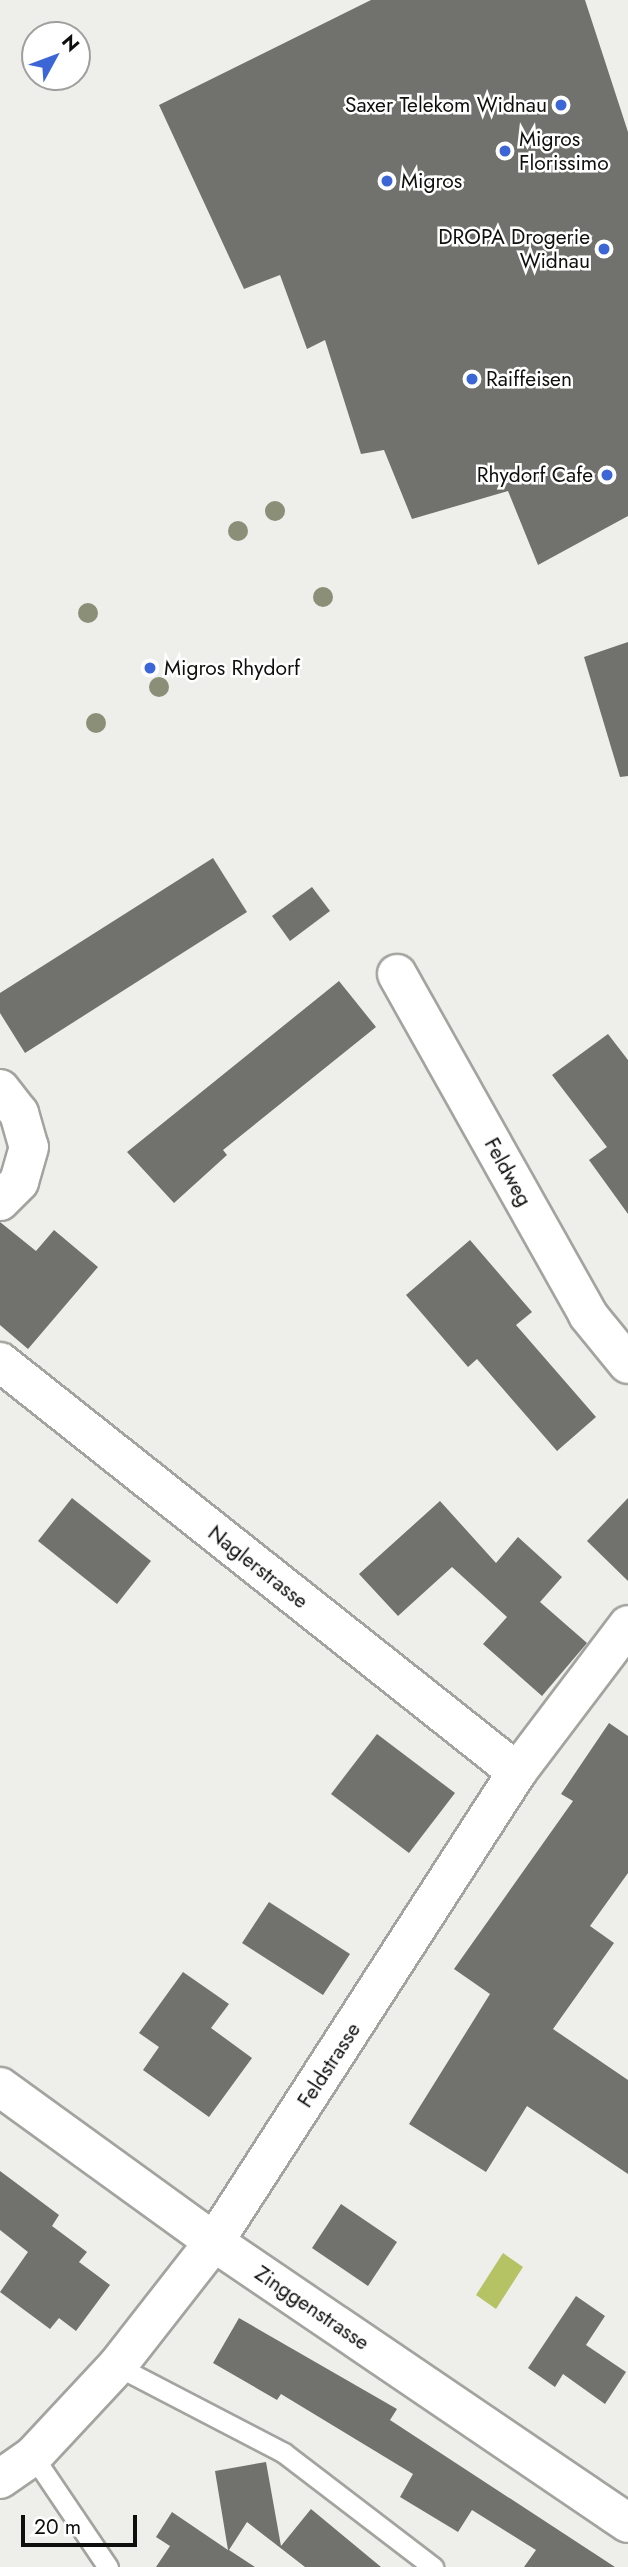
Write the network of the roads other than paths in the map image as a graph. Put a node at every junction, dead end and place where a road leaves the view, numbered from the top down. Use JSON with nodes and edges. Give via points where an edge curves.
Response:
{"nodes":[{"id":1,"x":397,"y":974,"type":"dead end"},
{"id":2,"x":0,"y":1089,"type":"edge"},
{"id":3,"x":0,"y":1201,"type":"edge"},
{"id":4,"x":0,"y":1362,"type":"edge"},
{"id":5,"x":628,"y":1364,"type":"edge"},
{"id":6,"x":628,"y":1625,"type":"edge"},
{"id":7,"x":517,"y":1772,"type":"junction"},
{"id":8,"x":0,"y":2087,"type":"edge"},
{"id":9,"x":214,"y":2242,"type":"junction"},
{"id":10,"x":117,"y":2366,"type":"junction"},
{"id":11,"x":33,"y":2456,"type":"junction"},
{"id":12,"x":0,"y":2479,"type":"edge"},
{"id":13,"x":628,"y":2523,"type":"edge"},
{"id":14,"x":108,"y":2567,"type":"edge"},
{"id":15,"x":433,"y":2567,"type":"edge"}],
"edges":[{"from":1,"to":5,"type":"street","name":"Feldweg","via":[[588,1315]]},
{"from":2,"to":3,"type":"street","via":[[19,1113],[29,1147],[19,1182]]},
{"from":4,"to":7,"type":"street","name":"Naglerstrasse"},
{"from":6,"to":7,"type":"street","name":"Feldstrasse"},
{"from":7,"to":9,"type":"street","name":"Feldstrasse"},
{"from":8,"to":9,"type":"street","name":"Zinggenstrasse"},
{"from":9,"to":10,"type":"street","name":"Feldstrasse"},
{"from":9,"to":13,"type":"street","name":"Zinggenstrasse"},
{"from":10,"to":11,"type":"street","name":"Feldstrasse"},
{"from":10,"to":15,"type":"lane","via":[[284,2453]]},
{"from":11,"to":12,"type":"street","name":"Feldstrasse"},
{"from":11,"to":14,"type":"lane"}]}
